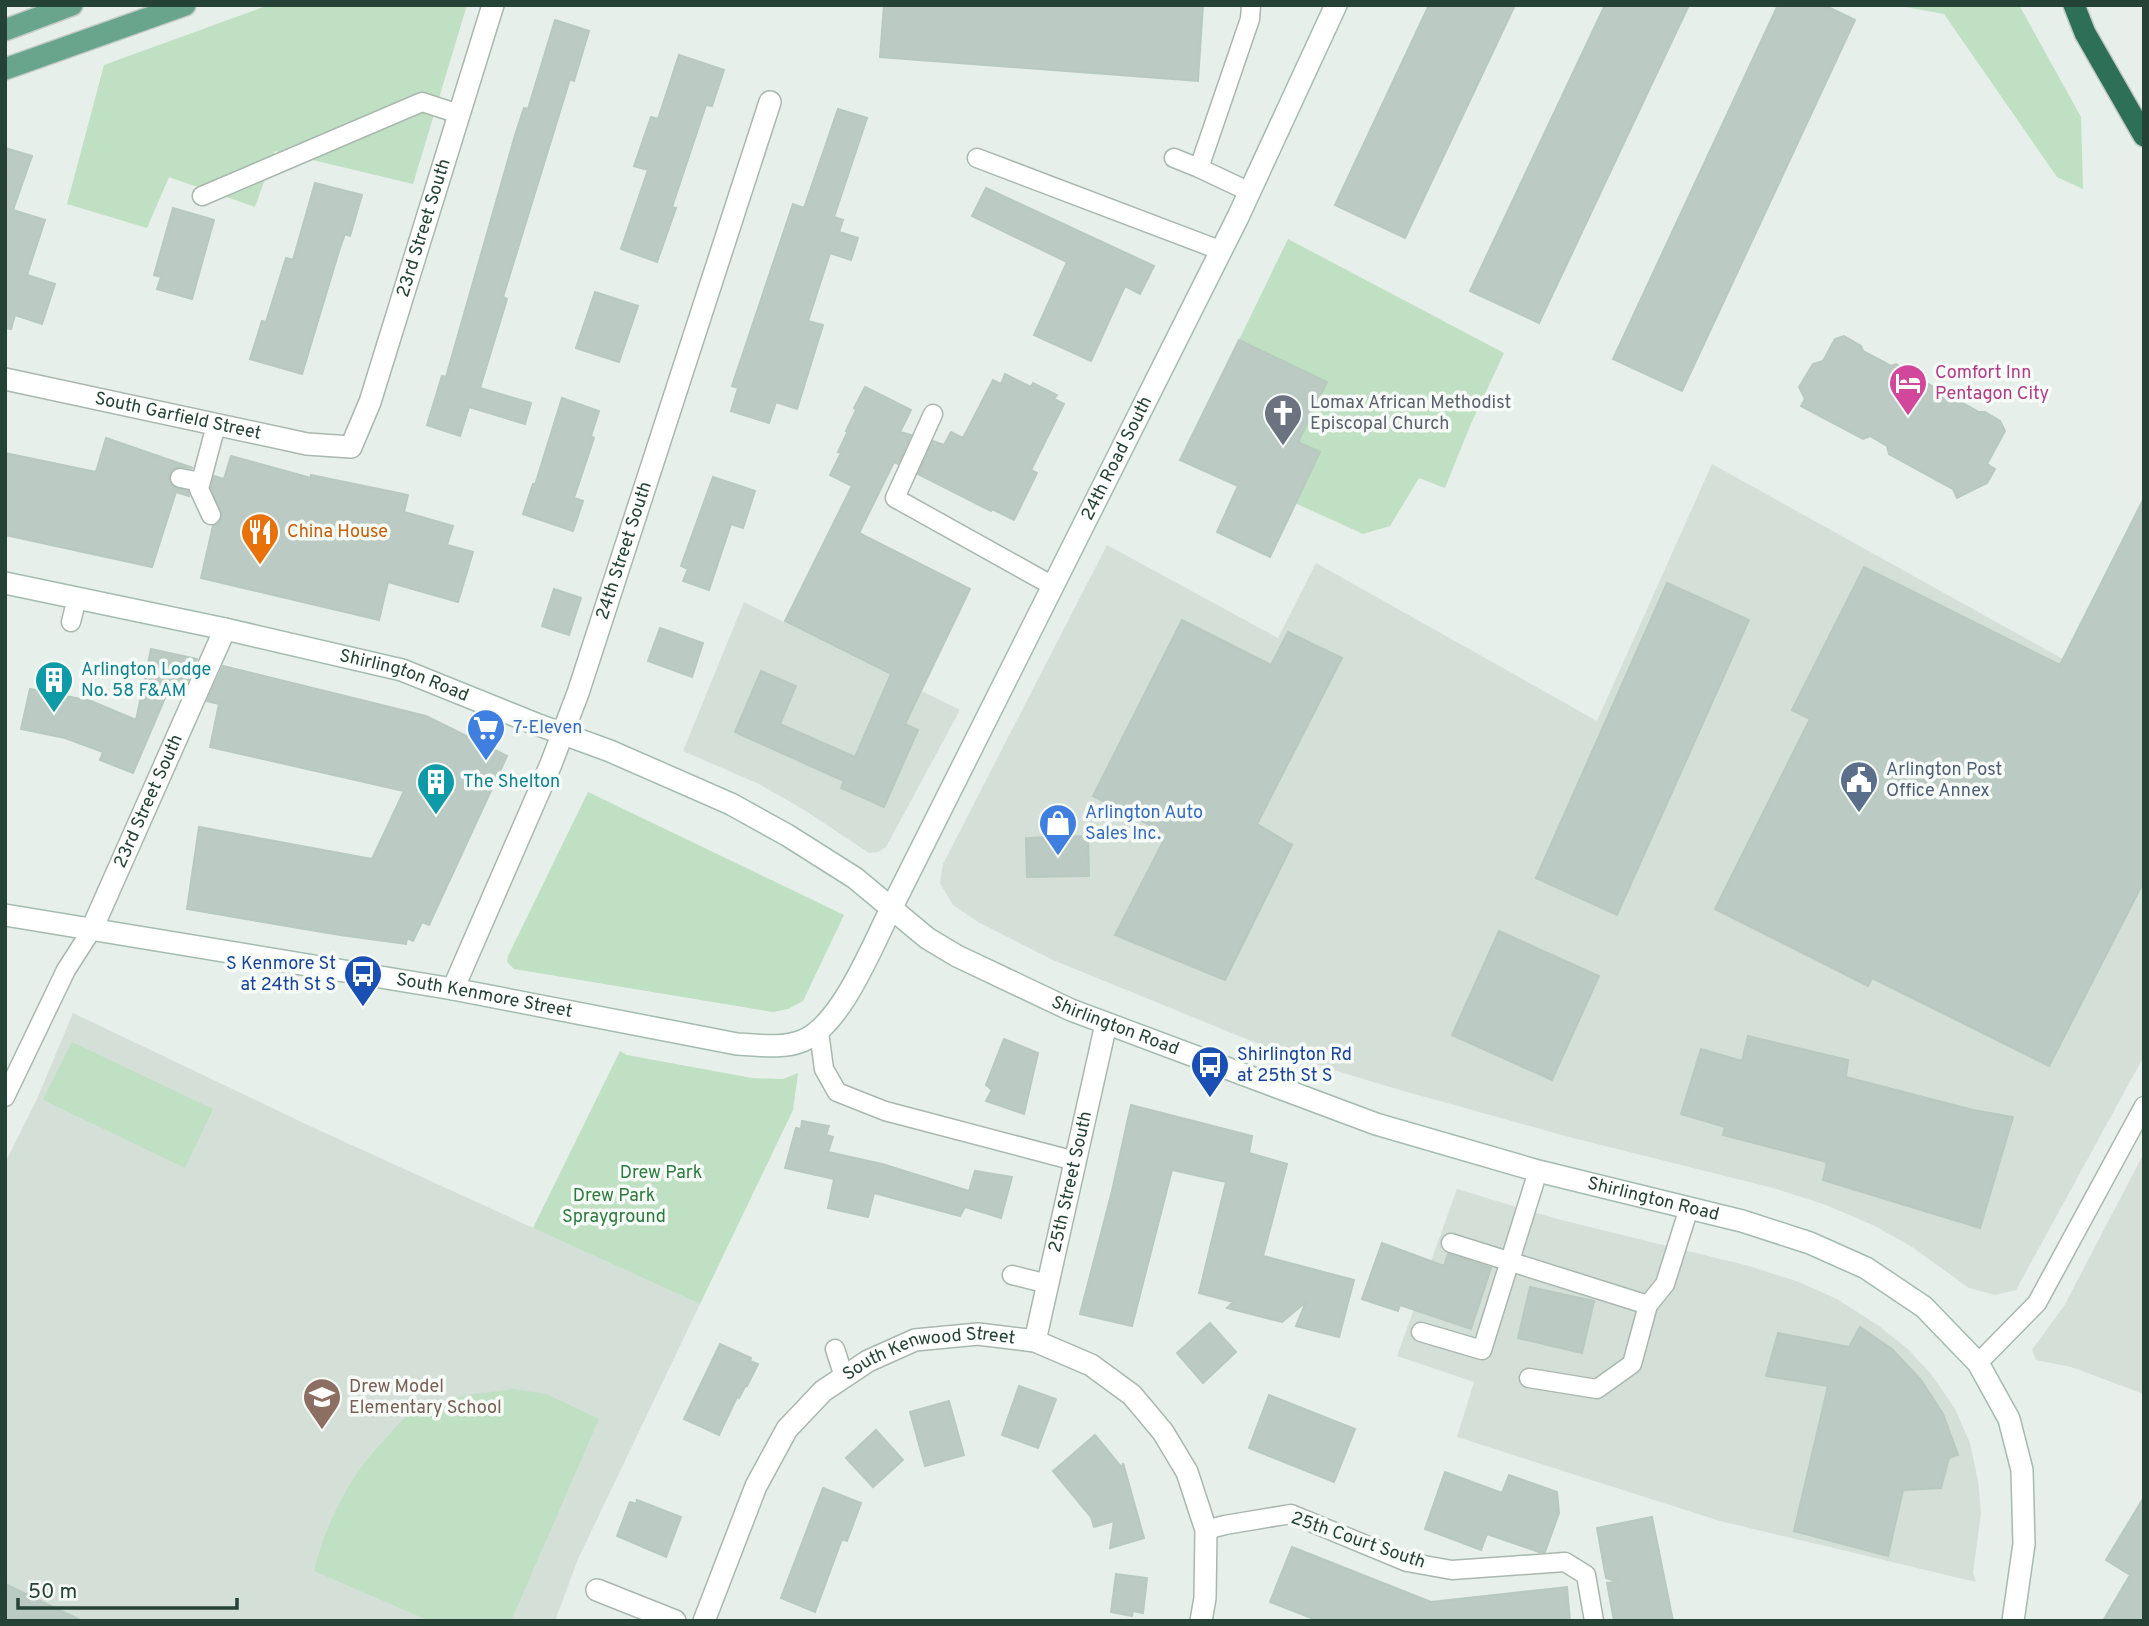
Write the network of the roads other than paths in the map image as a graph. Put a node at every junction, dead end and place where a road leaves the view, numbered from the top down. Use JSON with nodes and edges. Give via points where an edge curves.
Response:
{"nodes":[{"id":1,"x":72,"y":5,"type":"edge"},
{"id":2,"x":185,"y":5,"type":"edge"},
{"id":3,"x":493,"y":5,"type":"edge"},
{"id":4,"x":1251,"y":5,"type":"edge"},
{"id":5,"x":1336,"y":5,"type":"edge"},
{"id":6,"x":2074,"y":5,"type":"edge"},
{"id":7,"x":5,"y":30,"type":"edge"},
{"id":8,"x":5,"y":69,"type":"edge"},
{"id":9,"x":770,"y":102,"type":"dead end"},
{"id":10,"x":460,"y":114,"type":"junction"},
{"id":11,"x":2144,"y":136,"type":"edge"},
{"id":12,"x":976,"y":158,"type":"dead end"},
{"id":13,"x":1174,"y":158,"type":"dead end"},
{"id":14,"x":1199,"y":168,"type":"junction"},
{"id":15,"x":1250,"y":192,"type":"junction"},
{"id":16,"x":202,"y":196,"type":"dead end"},
{"id":17,"x":1222,"y":251,"type":"junction"},
{"id":18,"x":5,"y":379,"type":"edge"},
{"id":19,"x":933,"y":414,"type":"dead end"},
{"id":20,"x":216,"y":425,"type":"junction"},
{"id":21,"x":351,"y":447,"type":"joint"},
{"id":22,"x":180,"y":478,"type":"dead end"},
{"id":23,"x":201,"y":482,"type":"junction"},
{"id":24,"x":211,"y":515,"type":"dead end"},
{"id":25,"x":5,"y":583,"type":"edge"},
{"id":26,"x":1054,"y":586,"type":"junction"},
{"id":27,"x":77,"y":597,"type":"junction"},
{"id":28,"x":71,"y":622,"type":"dead end"},
{"id":29,"x":225,"y":629,"type":"junction"},
{"id":30,"x":563,"y":734,"type":"junction"},
{"id":31,"x":891,"y":909,"type":"junction"},
{"id":32,"x":5,"y":915,"type":"edge"},
{"id":33,"x":91,"y":931,"type":"junction"},
{"id":34,"x":453,"y":989,"type":"junction"},
{"id":35,"x":1106,"y":1024,"type":"junction"},
{"id":36,"x":818,"y":1032,"type":"junction"},
{"id":37,"x":5,"y":1097,"type":"edge"},
{"id":38,"x":2144,"y":1106,"type":"edge"},
{"id":39,"x":1075,"y":1161,"type":"junction"},
{"id":40,"x":1538,"y":1171,"type":"junction"},
{"id":41,"x":1689,"y":1208,"type":"junction"},
{"id":42,"x":1451,"y":1242,"type":"dead end"},
{"id":43,"x":1512,"y":1261,"type":"junction"},
{"id":44,"x":1013,"y":1275,"type":"dead end"},
{"id":45,"x":1048,"y":1284,"type":"junction"},
{"id":46,"x":1648,"y":1305,"type":"junction"},
{"id":47,"x":1421,"y":1332,"type":"dead end"},
{"id":48,"x":1035,"y":1341,"type":"junction"},
{"id":49,"x":835,"y":1349,"type":"dead end"},
{"id":50,"x":1978,"y":1363,"type":"junction"},
{"id":51,"x":844,"y":1377,"type":"junction"},
{"id":52,"x":1529,"y":1378,"type":"dead end"},
{"id":53,"x":1206,"y":1530,"type":"junction"},
{"id":54,"x":597,"y":1590,"type":"dead end"},
{"id":55,"x":675,"y":1621,"type":"edge"},
{"id":56,"x":704,"y":1621,"type":"edge"},
{"id":57,"x":1201,"y":1621,"type":"edge"},
{"id":58,"x":1594,"y":1621,"type":"edge"},
{"id":59,"x":2012,"y":1621,"type":"edge"}],
"edges":[{"from":1,"to":7,"type":"main road"},
{"from":2,"to":8,"type":"main road"},
{"from":3,"to":10,"type":"street","name":"23rd Street South"},
{"from":4,"to":14,"type":"lane"},
{"from":5,"to":15,"type":"street","name":"24th Road South"},
{"from":6,"to":11,"type":"highway"},
{"from":9,"to":30,"type":"street","name":"24th Street South"},
{"from":10,"to":16,"type":"lane","via":[[422,102]]},
{"from":10,"to":21,"type":"street","name":"23rd Street South","via":[[370,402]]},
{"from":12,"to":17,"type":"lane"},
{"from":13,"to":14,"type":"lane"},
{"from":14,"to":15,"type":"lane"},
{"from":15,"to":17,"type":"street","name":"24th Road South"},
{"from":17,"to":26,"type":"street","name":"24th Road South"},
{"from":18,"to":20,"type":"street","name":"South Garfield Street"},
{"from":19,"to":26,"type":"lane","via":[[895,498]]},
{"from":20,"to":21,"type":"street","name":"South Garfield Street","via":[[307,444]]},
{"from":20,"to":23,"type":"lane"},
{"from":22,"to":23,"type":"lane"},
{"from":23,"to":24,"type":"lane","via":[[199,489]]},
{"from":25,"to":27,"type":"street","name":"Shirlington Road"},
{"from":26,"to":31,"type":"street","name":"24th Road South"},
{"from":27,"to":28,"type":"lane"},
{"from":27,"to":29,"type":"street","name":"Shirlington Road"},
{"from":29,"to":30,"type":"street","name":"Shirlington Road","via":[[402,670]]},
{"from":29,"to":33,"type":"street","name":"23rd Street South"},
{"from":30,"to":31,"type":"street","name":"Shirlington Road","via":[[732,804],[855,878]]},
{"from":30,"to":34,"type":"street","name":"24th Street South"},
{"from":31,"to":35,"type":"street","name":"Shirlington Road","via":[[957,956]]},
{"from":31,"to":36,"type":"street","name":"South Kenmore Street","via":[[844,1000]]},
{"from":32,"to":33,"type":"street","name":"South Kenmore Street"},
{"from":33,"to":34,"type":"street","name":"South Kenmore Street"},
{"from":33,"to":37,"type":"lane","name":"23rd Street South","via":[[66,970]]},
{"from":34,"to":36,"type":"street","name":"South Kenmore Street","via":[[737,1044],[783,1046]]},
{"from":35,"to":39,"type":"street","name":"25th Street South"},
{"from":35,"to":40,"type":"street","name":"Shirlington Road","via":[[1376,1124]]},
{"from":36,"to":39,"type":"lane","via":[[824,1069],[837,1092],[885,1111]]},
{"from":38,"to":50,"type":"lane","via":[[2037,1303]]},
{"from":39,"to":45,"type":"street","name":"25th Street South"},
{"from":40,"to":41,"type":"street","name":"Shirlington Road"},
{"from":40,"to":43,"type":"lane"},
{"from":41,"to":46,"type":"lane","via":[[1665,1284]]},
{"from":41,"to":50,"type":"street","name":"Shirlington Road","via":[[1810,1243],[1866,1268],[1924,1307]]},
{"from":42,"to":43,"type":"lane"},
{"from":43,"to":46,"type":"lane"},
{"from":43,"to":47,"type":"lane","via":[[1482,1350]]},
{"from":44,"to":45,"type":"lane"},
{"from":45,"to":48,"type":"street","name":"25th Street South"},
{"from":46,"to":52,"type":"lane","via":[[1632,1364],[1597,1389]]},
{"from":48,"to":51,"type":"street","name":"South Kenwood Street","via":[[978,1334],[915,1340]]},
{"from":48,"to":53,"type":"street","name":"South Kenwood Street","via":[[1091,1364],[1132,1395],[1188,1472]]},
{"from":49,"to":51,"type":"lane"},
{"from":50,"to":59,"type":"street","name":"Shirlington Road","via":[[2009,1419],[2022,1471],[2024,1544]]},
{"from":51,"to":56,"type":"street","name":"South Kenwood Street","via":[[823,1391],[787,1429],[756,1486]]},
{"from":53,"to":57,"type":"street"},
{"from":53,"to":58,"type":"lane","name":"25th Court South","via":[[1291,1514],[1407,1562],[1452,1570],[1565,1562],[1586,1575]]},
{"from":54,"to":55,"type":"street"}]}
